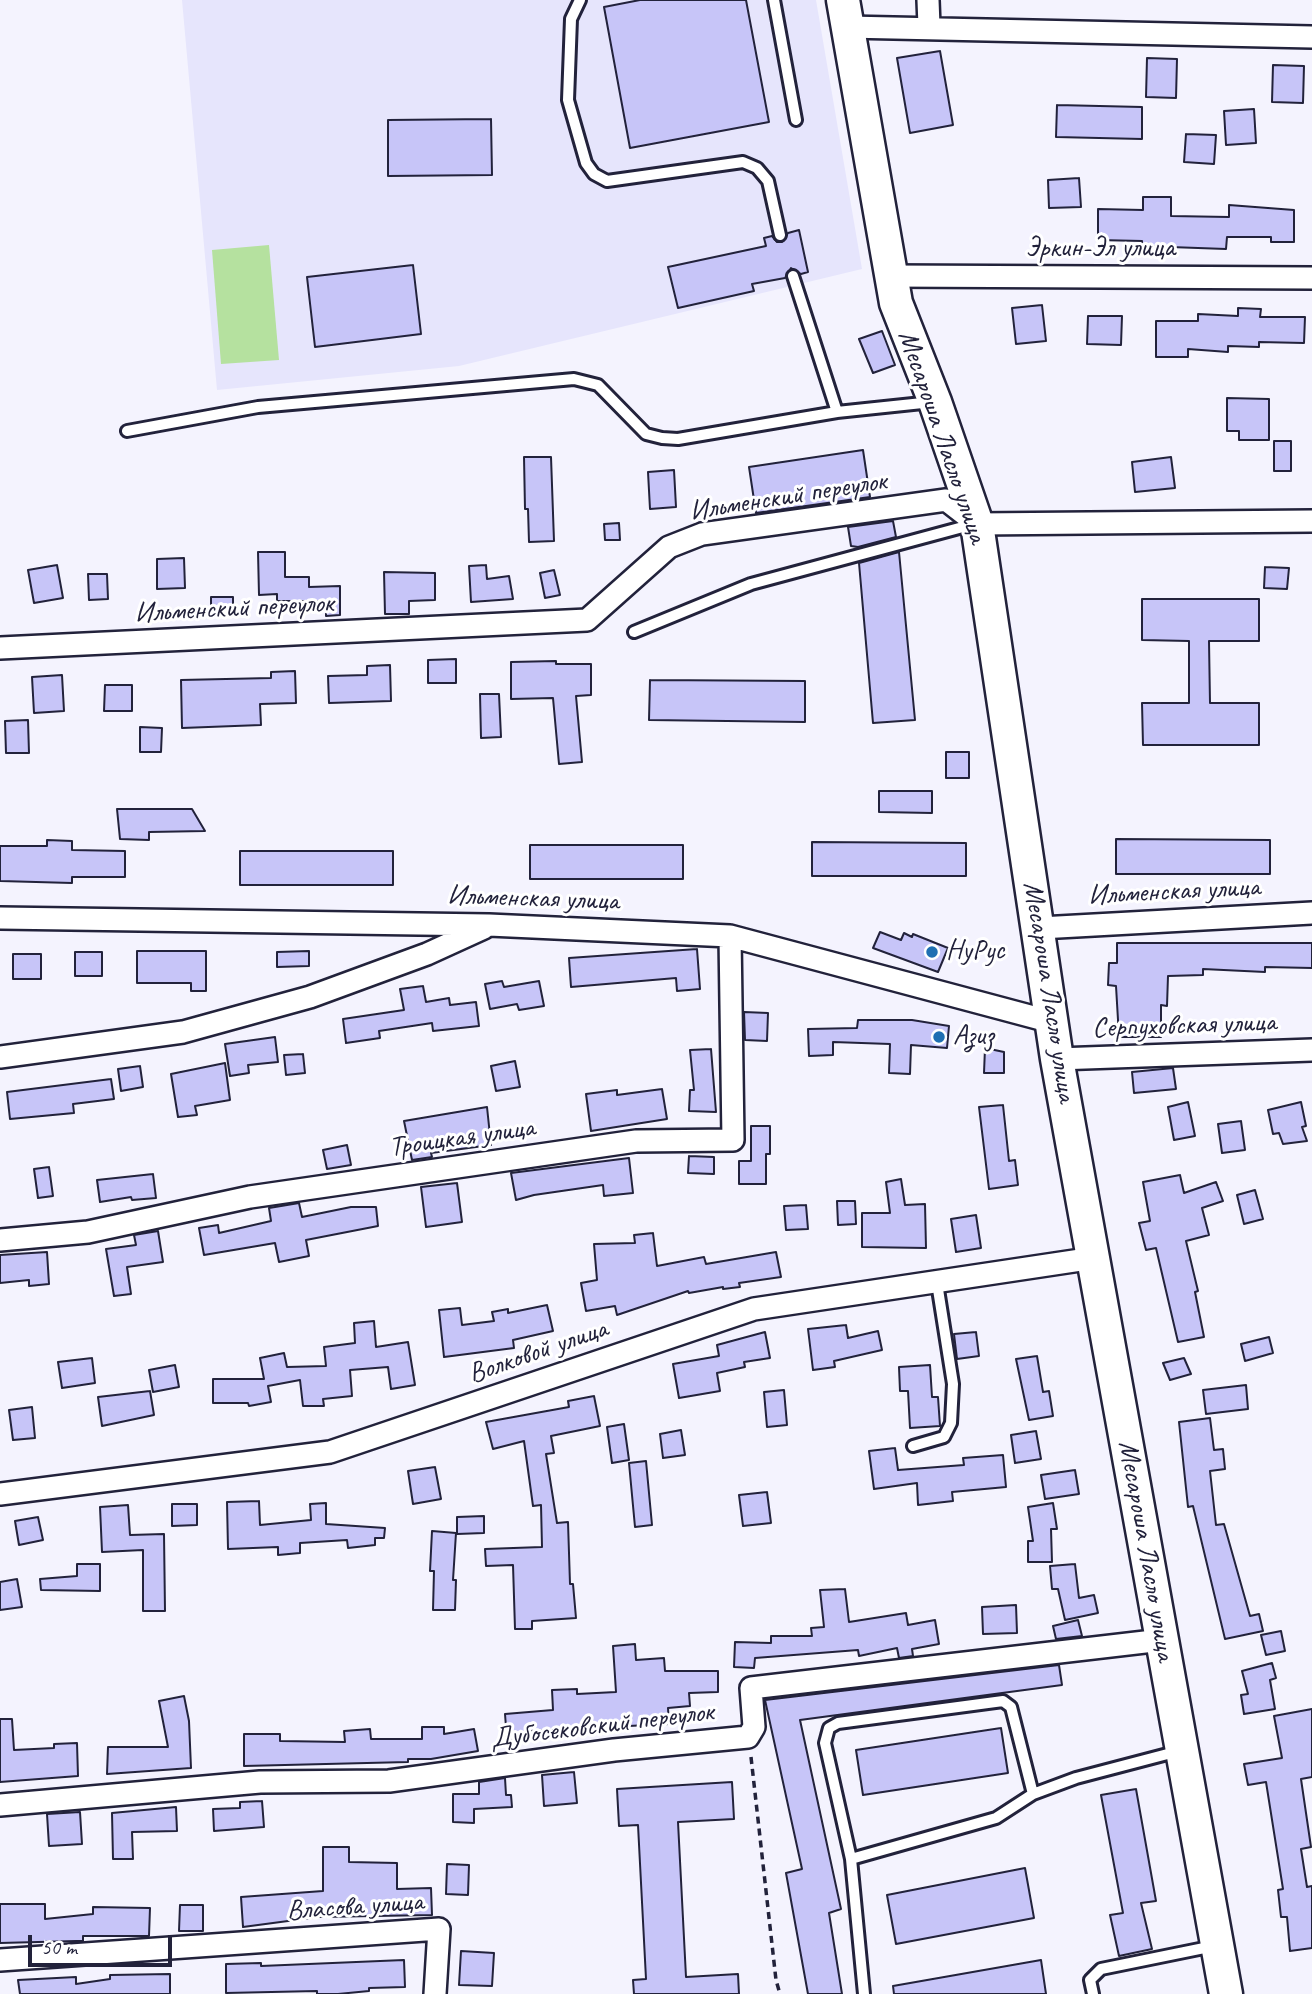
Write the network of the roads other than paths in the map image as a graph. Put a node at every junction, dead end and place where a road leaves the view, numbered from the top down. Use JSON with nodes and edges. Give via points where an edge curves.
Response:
{"nodes":[{"id":1,"x":580,"y":0,"type":"edge"},
{"id":2,"x":774,"y":0,"type":"edge"},
{"id":3,"x":928,"y":0,"type":"edge"},
{"id":4,"x":845,"y":13,"type":"edge"},
{"id":5,"x":929,"y":26,"type":"junction"},
{"id":6,"x":1312,"y":37,"type":"edge"},
{"id":7,"x":796,"y":120,"type":"dead end"},
{"id":8,"x":780,"y":235,"type":"dead end"},
{"id":9,"x":793,"y":276,"type":"dead end"},
{"id":10,"x":888,"y":276,"type":"junction"},
{"id":11,"x":1312,"y":278,"type":"edge"},
{"id":12,"x":935,"y":402,"type":"junction"},
{"id":13,"x":837,"y":412,"type":"junction"},
{"id":14,"x":127,"y":431,"type":"dead end"},
{"id":15,"x":1312,"y":520,"type":"edge"},
{"id":16,"x":977,"y":524,"type":"junction"},
{"id":17,"x":634,"y":632,"type":"dead end"},
{"id":18,"x":0,"y":648,"type":"edge"},
{"id":19,"x":1312,"y":913,"type":"edge"},
{"id":20,"x":0,"y":918,"type":"edge"},
{"id":21,"x":489,"y":925,"type":"junction"},
{"id":22,"x":1040,"y":928,"type":"junction"},
{"id":23,"x":730,"y":936,"type":"junction"},
{"id":24,"x":1052,"y":1022,"type":"junction"},
{"id":25,"x":1312,"y":1050,"type":"edge"},
{"id":26,"x":0,"y":1057,"type":"edge"},
{"id":27,"x":1057,"y":1059,"type":"junction"},
{"id":28,"x":0,"y":1240,"type":"edge"},
{"id":29,"x":1094,"y":1258,"type":"junction"},
{"id":30,"x":937,"y":1283,"type":"junction"},
{"id":31,"x":913,"y":1446,"type":"dead end"},
{"id":32,"x":0,"y":1494,"type":"edge"},
{"id":33,"x":1162,"y":1640,"type":"junction"},
{"id":34,"x":1182,"y":1751,"type":"junction"},
{"id":35,"x":1033,"y":1794,"type":"junction"},
{"id":36,"x":0,"y":1805,"type":"edge"},
{"id":37,"x":851,"y":1860,"type":"junction"},
{"id":38,"x":1217,"y":1945,"type":"junction"},
{"id":39,"x":0,"y":1960,"type":"edge"},
{"id":40,"x":435,"y":1994,"type":"edge"},
{"id":41,"x":864,"y":1994,"type":"edge"},
{"id":42,"x":1093,"y":1994,"type":"edge"},
{"id":43,"x":1226,"y":1994,"type":"edge"}],
"edges":[{"from":1,"to":8,"type":"lane","via":[[571,19],[568,100],[586,163],[594,174],[607,181],[743,162],[757,168],[768,181]]},
{"from":2,"to":7,"type":"lane"},
{"from":3,"to":5,"type":"street"},
{"from":4,"to":5,"type":"street"},
{"from":4,"to":10,"type":"street","name":"Месароша Ласло улица"},
{"from":5,"to":6,"type":"street"},
{"from":9,"to":13,"type":"lane"},
{"from":10,"to":11,"type":"street","name":"Эркин-Эл улица"},
{"from":10,"to":12,"type":"street","name":"Месароша Ласло улица"},
{"from":12,"to":13,"type":"lane"},
{"from":12,"to":16,"type":"street","name":"Месароша Ласло улица"},
{"from":13,"to":14,"type":"lane","via":[[662,439],[646,434],[598,385],[574,379],[258,407]]},
{"from":15,"to":16,"type":"street"},
{"from":16,"to":17,"type":"lane","via":[[751,584]]},
{"from":16,"to":18,"type":"street","name":"Ильменский переулок","via":[[946,500],[702,534],[670,547],[587,621]]},
{"from":16,"to":22,"type":"street","name":"Месароша Ласло улица"},
{"from":19,"to":22,"type":"street","name":"Ильменская улица"},
{"from":20,"to":21,"type":"street","name":"Ильменская улица"},
{"from":21,"to":23,"type":"street","name":"Ильменская улица"},
{"from":21,"to":26,"type":"street","via":[[427,954],[310,997],[196,1028]]},
{"from":22,"to":24,"type":"street","name":"Месароша Ласло улица"},
{"from":23,"to":24,"type":"street","name":"Ильменская улица"},
{"from":23,"to":28,"type":"street","name":"Троицкая улица","via":[[733,1140],[636,1141],[250,1197],[88,1232]]},
{"from":24,"to":27,"type":"street","name":"Месароша Ласло улица"},
{"from":25,"to":27,"type":"street","name":"Серпуховская улица"},
{"from":27,"to":29,"type":"street","name":"Месароша Ласло улица"},
{"from":29,"to":30,"type":"street","name":"Волковой улица"},
{"from":29,"to":33,"type":"street","name":"Месароша Ласло улица"},
{"from":30,"to":31,"type":"lane","via":[[953,1384],[951,1423],[944,1437]]},
{"from":30,"to":32,"type":"street","name":"Волковой улица","via":[[754,1309],[330,1452]]},
{"from":33,"to":34,"type":"street","name":"Месароша Ласло улица"},
{"from":33,"to":36,"type":"street","name":"Дубосековский переулок","via":[[751,1688],[754,1727],[748,1737],[389,1781],[260,1782]]},
{"from":34,"to":35,"type":"lane"},
{"from":34,"to":38,"type":"street","name":"Месароша Ласло улица"},
{"from":35,"to":37,"type":"lane","via":[[996,1818]]},
{"from":35,"to":37,"type":"lane","via":[[1011,1707],[1003,1701],[838,1723],[829,1728],[825,1743]]},
{"from":37,"to":41,"type":"lane"},
{"from":38,"to":42,"type":"lane","via":[[1101,1969],[1090,1980]]},
{"from":38,"to":43,"type":"street","name":"Месароша Ласло улица"},
{"from":39,"to":40,"type":"street","name":"Власова улица","via":[[439,1929]]}]}
